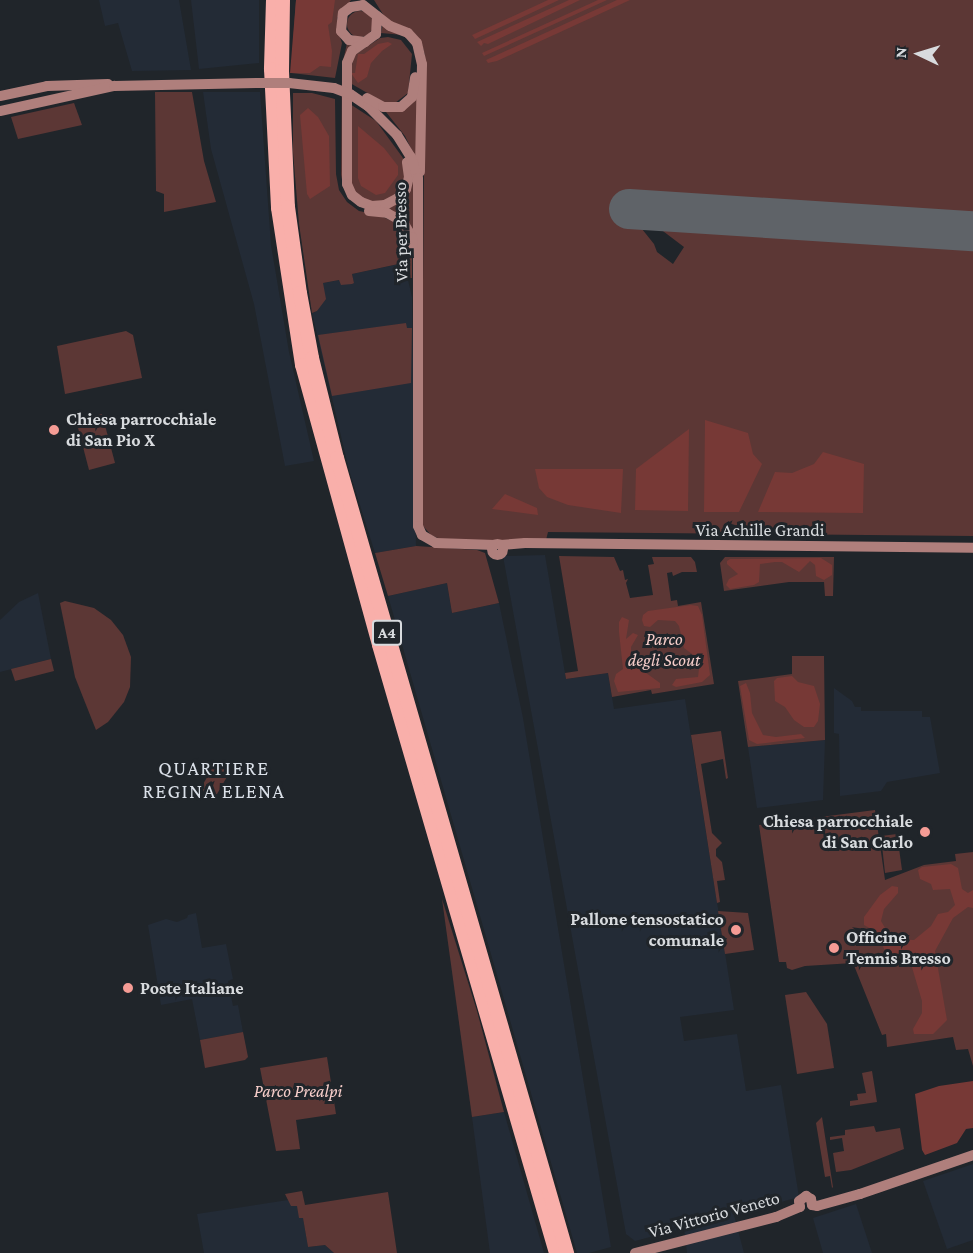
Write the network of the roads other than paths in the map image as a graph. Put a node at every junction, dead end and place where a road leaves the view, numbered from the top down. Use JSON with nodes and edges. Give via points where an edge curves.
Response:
{"nodes":[{"id":1,"x":273,"y":0,"type":"edge"},
{"id":2,"x":283,"y":0,"type":"edge"},
{"id":3,"x":352,"y":3,"type":"edge"},
{"id":4,"x":372,"y":9,"type":"edge"},
{"id":5,"x":346,"y":38,"type":"junction"},
{"id":6,"x":368,"y":40,"type":"junction"},
{"id":7,"x":81,"y":87,"type":"junction"},
{"id":8,"x":350,"y":94,"type":"junction"},
{"id":9,"x":0,"y":96,"type":"edge"},
{"id":10,"x":0,"y":111,"type":"edge"},
{"id":11,"x":419,"y":191,"type":"junction"},
{"id":12,"x":418,"y":299,"type":"junction"},
{"id":13,"x":542,"y":544,"type":"joint"},
{"id":14,"x":973,"y":548,"type":"edge"},
{"id":15,"x":973,"y":1155,"type":"edge"},
{"id":16,"x":556,"y":1253,"type":"edge"},
{"id":17,"x":567,"y":1253,"type":"edge"},
{"id":18,"x":635,"y":1253,"type":"edge"}],
"edges":[{"from":1,"to":16,"type":"highway","number":"A4","via":[[271,69],[278,208],[302,365],[382,657]]},
{"from":2,"to":17,"type":"highway","number":"A4","via":[[288,207],[312,358],[337,458]]},
{"from":3,"to":4,"type":"street"},
{"from":3,"to":5,"type":"street","via":[[340,22]]},
{"from":4,"to":6,"type":"street","via":[[378,29]]},
{"from":4,"to":11,"type":"street","via":[[390,26],[408,33],[420,50]]},
{"from":5,"to":6,"type":"street","via":[[353,42]]},
{"from":5,"to":12,"type":"street","via":[[340,68],[341,187],[348,200],[360,208],[391,215],[407,227],[413,243]]},
{"from":6,"to":8,"type":"street","via":[[382,34],[398,35],[413,48],[412,97],[406,104],[389,108]]},
{"from":6,"to":8,"type":"street","via":[[352,51],[347,63],[346,179],[357,199],[366,204],[385,205],[405,189],[410,177],[407,163],[385,128],[353,102]]},
{"from":7,"to":8,"type":"street","name":"Via per Bresso","bridge":true,"via":[[262,82],[334,88]]},
{"from":7,"to":9,"type":"street","via":[[47,86]]},
{"from":7,"to":10,"type":"street"},
{"from":8,"to":11,"type":"street","name":"Via per Bresso","via":[[397,135],[415,168]]},
{"from":11,"to":12,"type":"street","name":"Via per Bresso"},
{"from":12,"to":13,"type":"street","name":"Via per Bresso","via":[[418,526],[425,537],[436,543],[498,548],[533,548]]},
{"from":13,"to":14,"type":"street","name":"Via Achille Grandi"},
{"from":15,"to":18,"type":"street","name":"Via Vittorio Veneto","via":[[853,1196],[812,1205],[806,1196],[799,1201],[800,1207],[776,1217]]}]}
